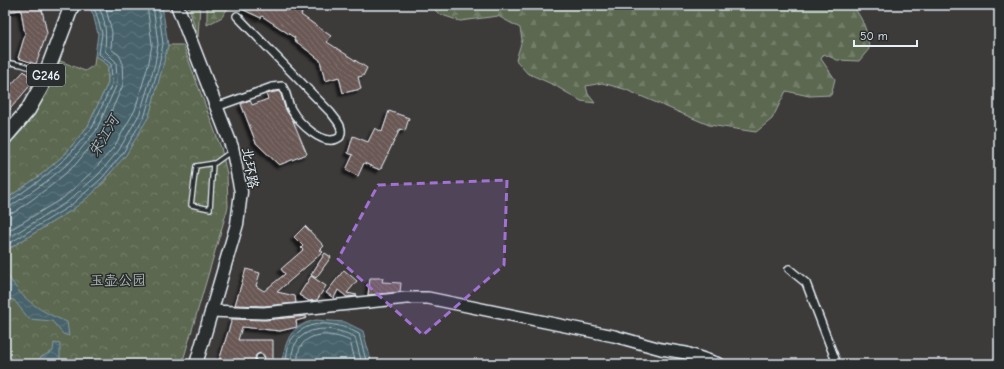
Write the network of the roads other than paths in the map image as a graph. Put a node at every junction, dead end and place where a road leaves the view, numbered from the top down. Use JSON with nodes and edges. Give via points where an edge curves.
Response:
{"nodes":[{"id":1,"x":177,"y":5,"type":"edge"},
{"id":2,"x":69,"y":7,"type":"edge"},
{"id":3,"x":238,"y":16,"type":"dead end"},
{"id":4,"x":5,"y":62,"type":"edge"},
{"id":5,"x":46,"y":74,"type":"junction"},
{"id":6,"x":216,"y":107,"type":"junction"},
{"id":7,"x":5,"y":136,"type":"edge"},
{"id":8,"x":232,"y":146,"type":"junction"},
{"id":9,"x":213,"y":163,"type":"junction"},
{"id":10,"x":789,"y":269,"type":"dead end"},
{"id":11,"x":211,"y":311,"type":"junction"},
{"id":12,"x":196,"y":364,"type":"edge"},
{"id":13,"x":720,"y":364,"type":"edge"},
{"id":14,"x":837,"y":364,"type":"edge"}],
"edges":[{"from":1,"to":6,"type":"main road","name":"北环路"},
{"from":2,"to":5,"type":"highway","number":"G246"},
{"from":3,"to":6,"type":"street","via":[[331,113],[342,132],[340,138],[332,141],[315,134],[296,115],[282,86],[272,87]]},
{"from":4,"to":5,"type":"lane"},
{"from":5,"to":7,"type":"highway","number":"G246","via":[[28,110]]},
{"from":6,"to":8,"type":"main road","name":"北环路"},
{"from":8,"to":9,"type":"lane","via":[[228,154]]},
{"from":8,"to":11,"type":"main road","name":"北环路","via":[[241,192],[237,224]]},
{"from":9,"to":9,"type":"lane","via":[[196,166],[191,205],[210,209]]},
{"from":10,"to":14,"type":"street","via":[[806,283]]},
{"from":11,"to":12,"type":"main road","name":"北环路"},
{"from":11,"to":13,"type":"street","via":[[264,313],[406,298],[428,298],[614,336]]}]}
